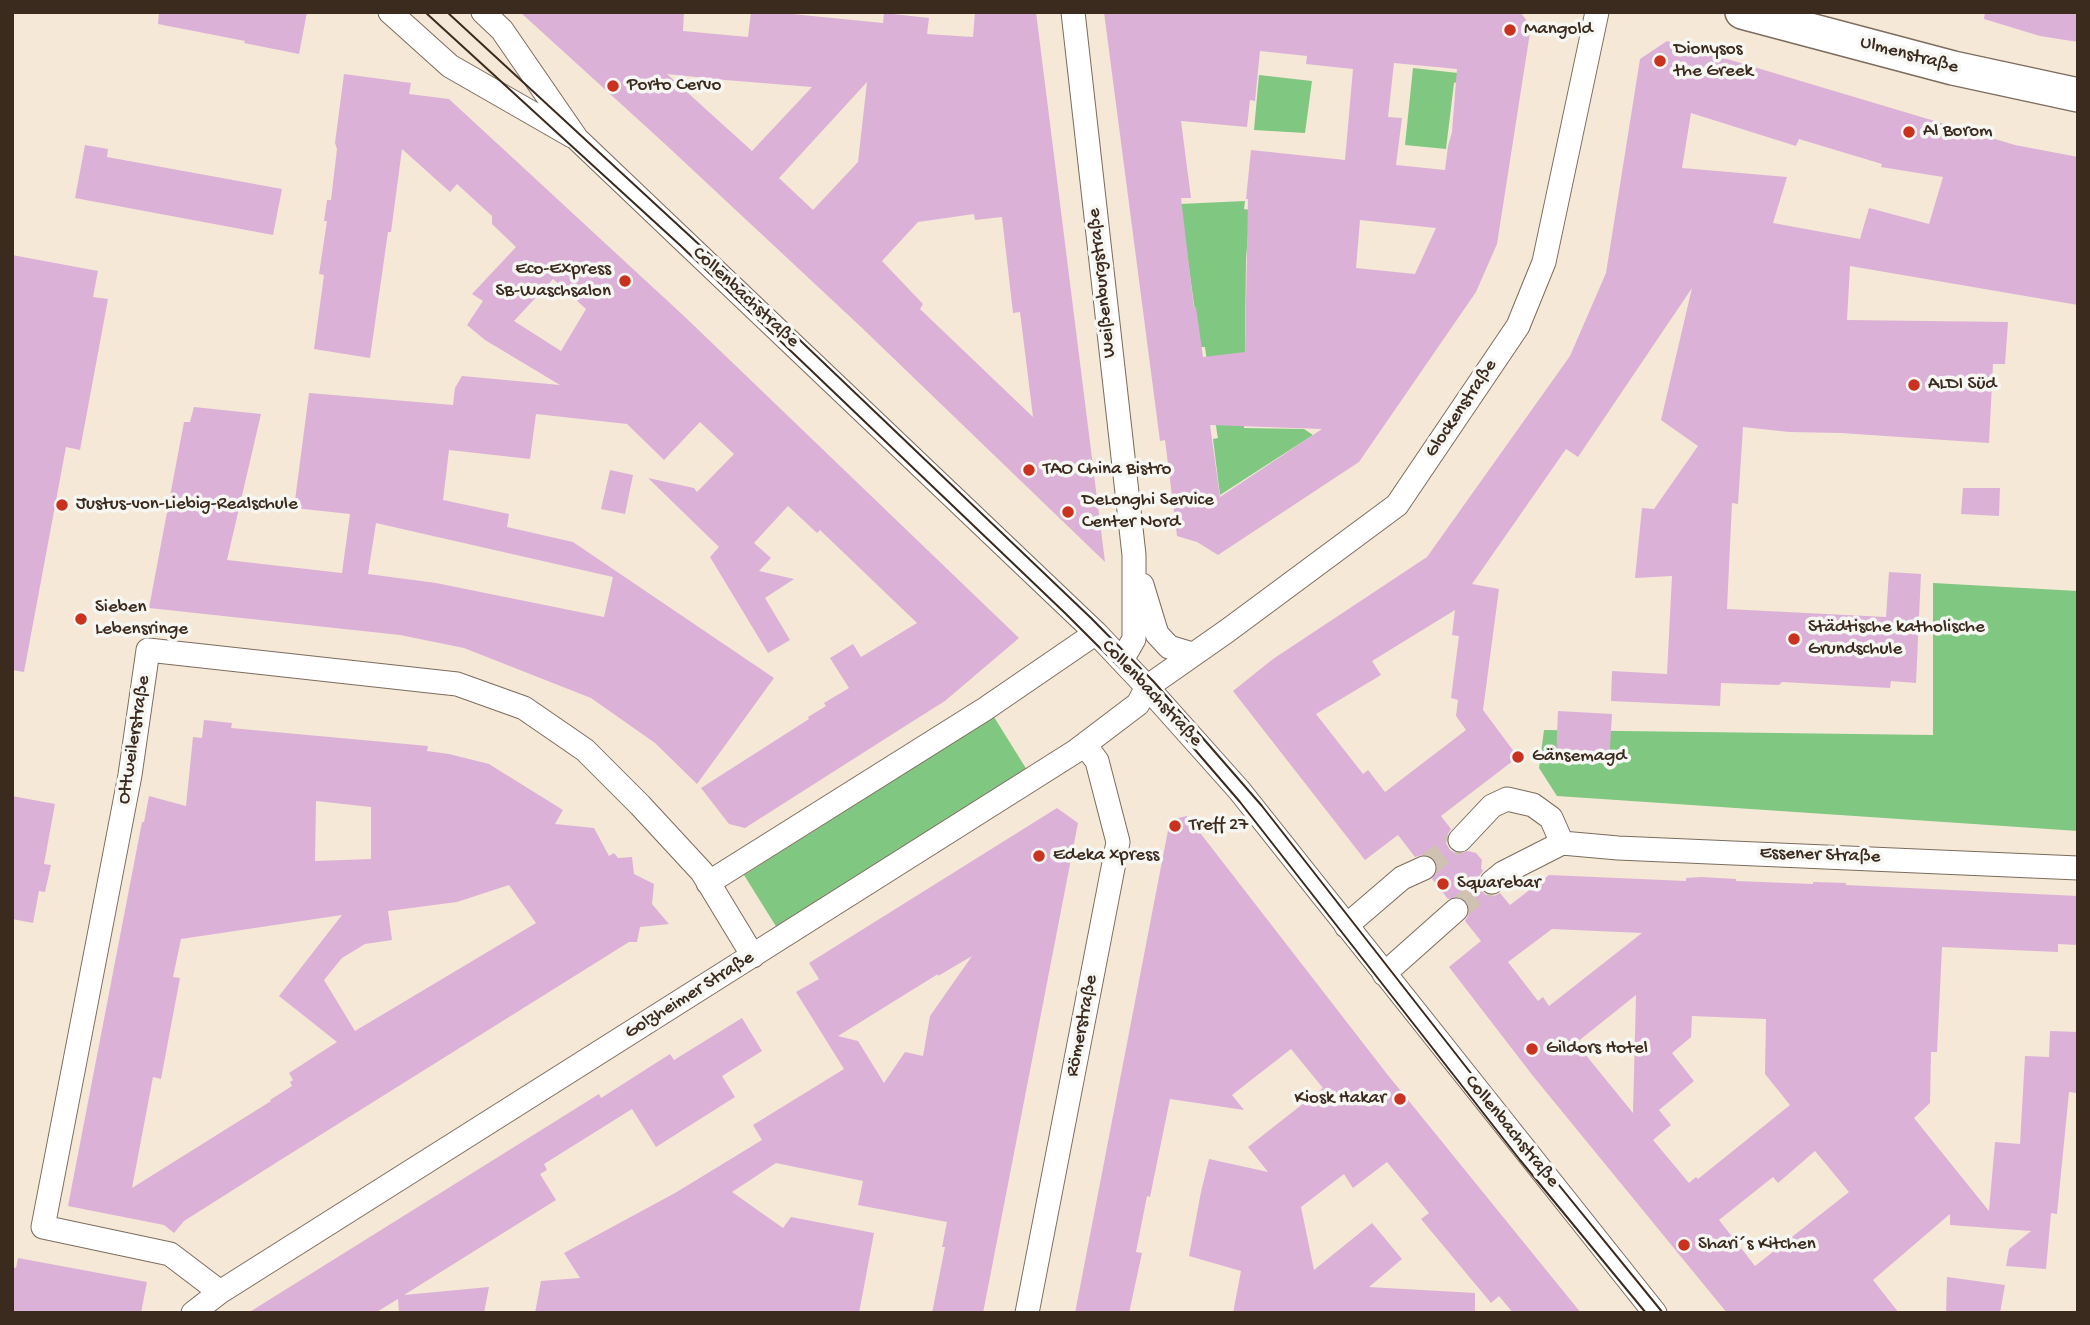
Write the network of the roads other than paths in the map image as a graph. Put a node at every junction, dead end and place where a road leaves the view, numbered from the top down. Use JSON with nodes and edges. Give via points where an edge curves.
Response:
{"nodes":[{"id":1,"x":390,"y":12,"type":"edge"},
{"id":2,"x":483,"y":12,"type":"edge"},
{"id":3,"x":1073,"y":12,"type":"edge"},
{"id":4,"x":1597,"y":12,"type":"edge"},
{"id":5,"x":1742,"y":12,"type":"edge"},
{"id":6,"x":2078,"y":95,"type":"edge"},
{"id":7,"x":577,"y":139,"type":"junction"},
{"id":8,"x":1134,"y":555,"type":"junction"},
{"id":9,"x":1096,"y":633,"type":"junction"},
{"id":10,"x":1192,"y":654,"type":"junction"},
{"id":11,"x":1122,"y":660,"type":"junction"},
{"id":12,"x":1147,"y":687,"type":"junction"},
{"id":13,"x":1084,"y":745,"type":"junction"},
{"id":14,"x":1460,"y":840,"type":"tunnel mouth"},
{"id":15,"x":1562,"y":843,"type":"junction"},
{"id":16,"x":1424,"y":868,"type":"tunnel mouth"},
{"id":17,"x":2078,"y":868,"type":"edge"},
{"id":18,"x":1492,"y":882,"type":"tunnel mouth"},
{"id":19,"x":708,"y":883,"type":"junction"},
{"id":20,"x":1457,"y":910,"type":"tunnel mouth"},
{"id":21,"x":1346,"y":926,"type":"junction"},
{"id":22,"x":753,"y":956,"type":"junction"},
{"id":23,"x":1384,"y":974,"type":"junction"},
{"id":24,"x":220,"y":1292,"type":"junction"},
{"id":25,"x":193,"y":1313,"type":"edge"},
{"id":26,"x":210,"y":1313,"type":"edge"},
{"id":27,"x":1027,"y":1313,"type":"edge"},
{"id":28,"x":1655,"y":1313,"type":"edge"}],
"edges":[{"from":1,"to":7,"type":"street","name":"Collenbachstraße","via":[[450,66]]},
{"from":2,"to":7,"type":"street","name":"Collenbachstraße","via":[[502,30]]},
{"from":3,"to":8,"type":"street","name":"Weißenburgstraße"},
{"from":4,"to":10,"type":"street","name":"Glockenstraße","via":[[1544,262],[1518,326],[1397,505]]},
{"from":5,"to":6,"type":"main road","name":"Ulmenstraße","via":[[1953,68]]},
{"from":7,"to":9,"type":"street","name":"Collenbachstraße"},
{"from":8,"to":10,"type":"street","name":"Weißenburgstraße","via":[[1157,634],[1169,647]]},
{"from":8,"to":11,"type":"street","name":"Weißenburgstraße","via":[[1134,639]]},
{"from":9,"to":11,"type":"street","name":"Collenbachstraße"},
{"from":9,"to":19,"type":"street","via":[[985,709]]},
{"from":10,"to":12,"type":"street","name":"Glockenstraße"},
{"from":11,"to":12,"type":"street","name":"Collenbachstraße"},
{"from":12,"to":13,"type":"street","name":"Golzheimer Straße","via":[[1138,704]]},
{"from":12,"to":21,"type":"street","name":"Collenbachstraße","via":[[1239,790]]},
{"from":13,"to":22,"type":"street","name":"Golzheimer Straße"},
{"from":13,"to":27,"type":"street","name":"Römerstraße","via":[[1097,761],[1118,842]]},
{"from":14,"to":15,"type":"street","via":[[1492,806],[1507,799],[1533,805],[1551,818]]},
{"from":15,"to":17,"type":"street","name":"Essener Straße"},
{"from":15,"to":18,"type":"street"},
{"from":16,"to":21,"type":"street","via":[[1402,877]]},
{"from":19,"to":22,"type":"street","name":"Ottweilerstraße"},
{"from":19,"to":24,"type":"street","name":"Ottweilerstraße","via":[[676,843],[585,750],[524,708],[457,684],[148,650],[130,775],[43,1227],[170,1254]]},
{"from":20,"to":23,"type":"street"},
{"from":21,"to":23,"type":"street","name":"Collenbachstraße"},
{"from":22,"to":24,"type":"street","name":"Golzheimer Straße"},
{"from":23,"to":28,"type":"street","name":"Collenbachstraße"},
{"from":24,"to":25,"type":"street","name":"Golzheimer Straße"},
{"from":24,"to":26,"type":"street"}]}
